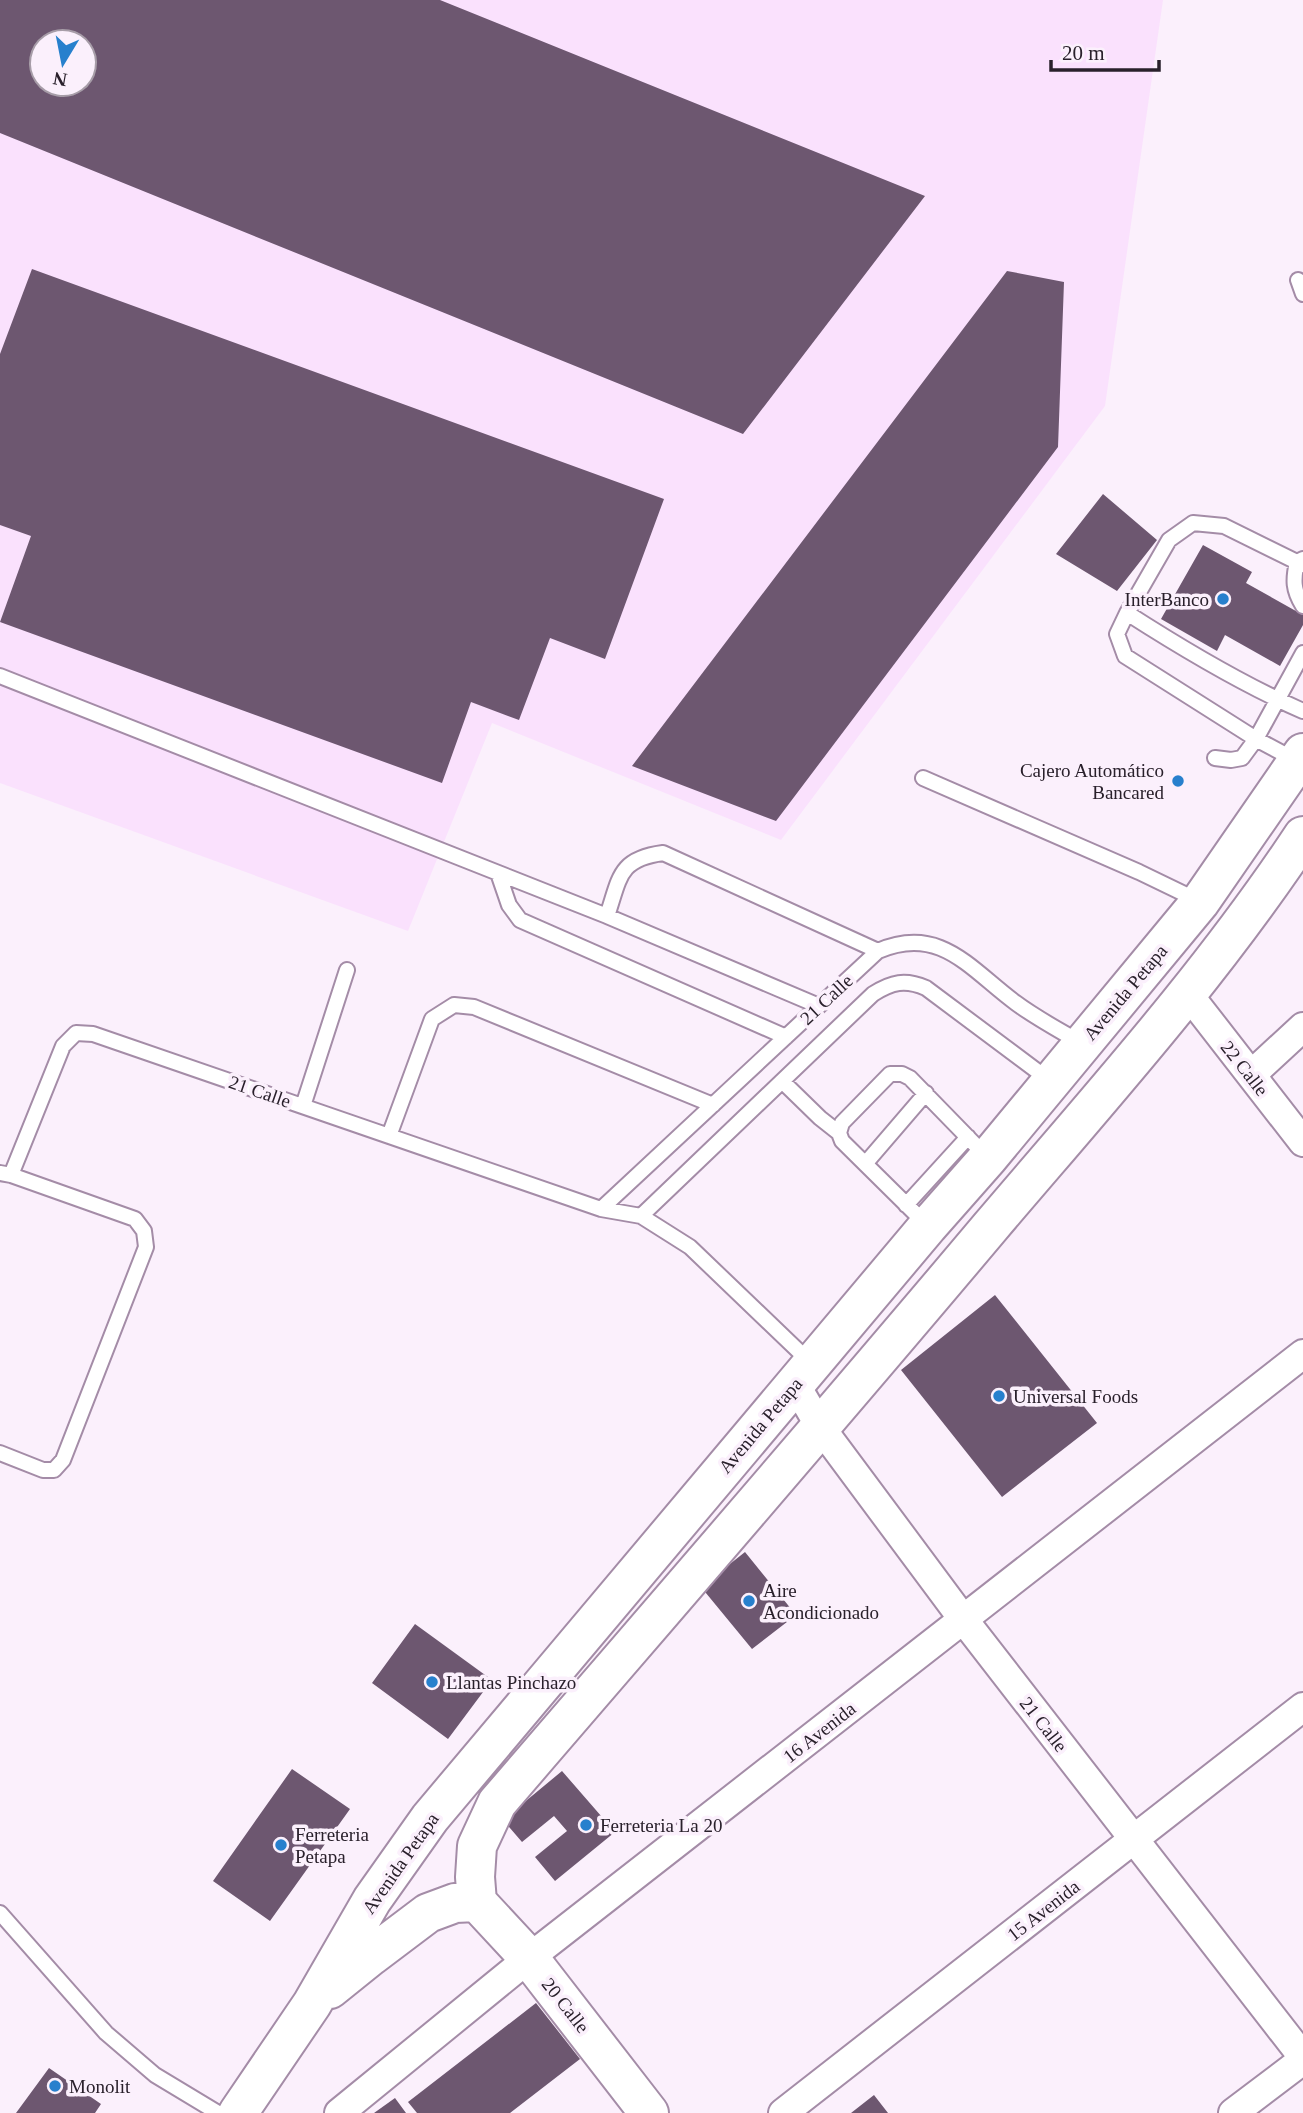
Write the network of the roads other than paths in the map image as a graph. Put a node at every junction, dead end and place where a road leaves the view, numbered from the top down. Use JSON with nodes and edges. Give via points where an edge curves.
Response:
{"nodes":[{"id":1,"x":1301,"y":562,"type":"edge"},
{"id":2,"x":1303,"y":606,"type":"edge"},
{"id":3,"x":1126,"y":613,"type":"junction"},
{"id":4,"x":1303,"y":653,"type":"edge"},
{"id":5,"x":0,"y":676,"type":"edge"},
{"id":6,"x":1277,"y":699,"type":"junction"},
{"id":7,"x":1303,"y":711,"type":"edge"},
{"id":8,"x":1256,"y":739,"type":"junction"},
{"id":9,"x":1300,"y":757,"type":"edge"},
{"id":10,"x":1214,"y":758,"type":"dead end"},
{"id":11,"x":923,"y":778,"type":"dead end"},
{"id":12,"x":1303,"y":836,"type":"edge"},
{"id":13,"x":498,"y":873,"type":"junction"},
{"id":14,"x":1200,"y":902,"type":"junction"},
{"id":15,"x":607,"y":916,"type":"junction"},
{"id":16,"x":878,"y":951,"type":"junction"},
{"id":17,"x":347,"y":970,"type":"dead end"},
{"id":18,"x":1188,"y":994,"type":"junction"},
{"id":19,"x":819,"y":1006,"type":"junction"},
{"id":20,"x":1303,"y":1027,"type":"edge"},
{"id":21,"x":786,"y":1037,"type":"junction"},
{"id":22,"x":1082,"y":1044,"type":"junction"},
{"id":23,"x":1251,"y":1075,"type":"junction"},
{"id":24,"x":782,"y":1081,"type":"junction"},
{"id":25,"x":1050,"y":1081,"type":"junction"},
{"id":26,"x":926,"y":1093,"type":"junction"},
{"id":27,"x":713,"y":1105,"type":"junction"},
{"id":28,"x":303,"y":1106,"type":"junction"},
{"id":29,"x":839,"y":1133,"type":"junction"},
{"id":30,"x":389,"y":1136,"type":"junction"},
{"id":31,"x":1303,"y":1142,"type":"edge"},
{"id":32,"x":978,"y":1147,"type":"junction"},
{"id":33,"x":865,"y":1164,"type":"junction"},
{"id":34,"x":6,"y":1174,"type":"edge"},
{"id":35,"x":601,"y":1209,"type":"junction"},
{"id":36,"x":917,"y":1215,"type":"junction"},
{"id":37,"x":641,"y":1216,"type":"junction"},
{"id":38,"x":1303,"y":1354,"type":"edge"},
{"id":39,"x":803,"y":1374,"type":"junction"},
{"id":40,"x":821,"y":1428,"type":"junction"},
{"id":41,"x":0,"y":1453,"type":"edge"},
{"id":42,"x":963,"y":1619,"type":"junction"},
{"id":43,"x":1303,"y":1707,"type":"edge"},
{"id":44,"x":1133,"y":1839,"type":"junction"},
{"id":45,"x":477,"y":1902,"type":"junction"},
{"id":46,"x":0,"y":1913,"type":"edge"},
{"id":47,"x":529,"y":1958,"type":"junction"},
{"id":48,"x":312,"y":2004,"type":"junction"},
{"id":49,"x":1303,"y":2059,"type":"edge"},
{"id":50,"x":218,"y":2113,"type":"edge"},
{"id":51,"x":238,"y":2113,"type":"edge"},
{"id":52,"x":339,"y":2113,"type":"edge"},
{"id":53,"x":649,"y":2113,"type":"edge"},
{"id":54,"x":783,"y":2113,"type":"edge"},
{"id":55,"x":1233,"y":2113,"type":"edge"}],
"edges":[{"from":1,"to":2,"type":"lane","via":[[1293,584]]},
{"from":1,"to":3,"type":"lane","via":[[1224,526],[1193,523],[1169,540]]},
{"from":3,"to":6,"type":"lane"},
{"from":3,"to":8,"type":"lane","via":[[1117,634],[1125,656]]},
{"from":4,"to":6,"type":"lane"},
{"from":5,"to":13,"type":"lane"},
{"from":6,"to":7,"type":"lane"},
{"from":6,"to":8,"type":"lane"},
{"from":8,"to":9,"type":"lane"},
{"from":8,"to":10,"type":"lane","via":[[1242,758]]},
{"from":9,"to":14,"type":"main road","name":"Avenida Petapa"},
{"from":11,"to":14,"type":"lane"},
{"from":12,"to":18,"type":"main road"},
{"from":13,"to":15,"type":"lane"},
{"from":13,"to":21,"type":"lane","via":[[509,905],[520,920]]},
{"from":14,"to":22,"type":"main road","name":"Avenida Petapa"},
{"from":15,"to":16,"type":"lane","via":[[622,870],[643,856],[663,853]]},
{"from":15,"to":19,"type":"lane"},
{"from":16,"to":19,"type":"lane","name":"21 Calle"},
{"from":16,"to":22,"type":"lane","name":"21 Calle","via":[[905,942],[937,945]]},
{"from":17,"to":28,"type":"lane"},
{"from":18,"to":23,"type":"street","name":"22 Calle"},
{"from":18,"to":40,"type":"main road"},
{"from":19,"to":21,"type":"lane","name":"21 Calle"},
{"from":20,"to":23,"type":"street"},
{"from":21,"to":27,"type":"lane","name":"21 Calle"},
{"from":22,"to":25,"type":"main road","name":"Avenida Petapa"},
{"from":23,"to":31,"type":"street","name":"22 Calle"},
{"from":24,"to":25,"type":"lane","name":"21 Calle","via":[[873,994],[903,982],[926,988]]},
{"from":24,"to":29,"type":"lane"},
{"from":24,"to":37,"type":"lane","name":"21 Calle"},
{"from":25,"to":32,"type":"main road","name":"Avenida Petapa"},
{"from":26,"to":29,"type":"lane","via":[[911,1078],[890,1074],[842,1124]]},
{"from":26,"to":32,"type":"lane"},
{"from":26,"to":33,"type":"lane"},
{"from":27,"to":30,"type":"lane","via":[[474,1007],[454,1005],[432,1019]]},
{"from":27,"to":35,"type":"lane","name":"21 Calle"},
{"from":28,"to":30,"type":"lane","name":"21 Calle"},
{"from":28,"to":34,"type":"lane","name":"21 Calle","via":[[93,1034],[76,1033],[63,1046]]},
{"from":29,"to":33,"type":"lane"},
{"from":30,"to":35,"type":"lane","name":"21 Calle"},
{"from":32,"to":36,"type":"main road","name":"Avenida Petapa"},
{"from":33,"to":36,"type":"lane"},
{"from":34,"to":41,"type":"lane","via":[[135,1219],[144,1231],[146,1247],[63,1460],[54,1470],[43,1470]]},
{"from":35,"to":37,"type":"lane","name":"21 Calle"},
{"from":36,"to":39,"type":"main road","name":"Avenida Petapa"},
{"from":37,"to":39,"type":"lane","via":[[691,1247]]},
{"from":38,"to":42,"type":"street","name":"16 Avenida"},
{"from":39,"to":40,"type":"street","name":"21 Calle"},
{"from":39,"to":48,"type":"main road","name":"Avenida Petapa","via":[[430,1818],[372,1900]]},
{"from":40,"to":42,"type":"street","name":"21 Calle"},
{"from":40,"to":45,"type":"main road","via":[[497,1803],[477,1846]]},
{"from":42,"to":44,"type":"street","name":"21 Calle"},
{"from":42,"to":47,"type":"street","name":"16 Avenida"},
{"from":43,"to":44,"type":"street","name":"15 Avenida"},
{"from":44,"to":49,"type":"street","name":"21 Calle"},
{"from":44,"to":54,"type":"street","name":"15 Avenida"},
{"from":45,"to":47,"type":"main road","name":"20 Calle"},
{"from":45,"to":48,"type":"main road","via":[[455,1903],[428,1913]]},
{"from":46,"to":50,"type":"lane","via":[[106,2034],[155,2075]]},
{"from":47,"to":52,"type":"street","name":"16 Avenida"},
{"from":47,"to":53,"type":"main road","name":"20 Calle"},
{"from":48,"to":51,"type":"main road","name":"Avenida Petapa"},
{"from":49,"to":55,"type":"street"}]}
